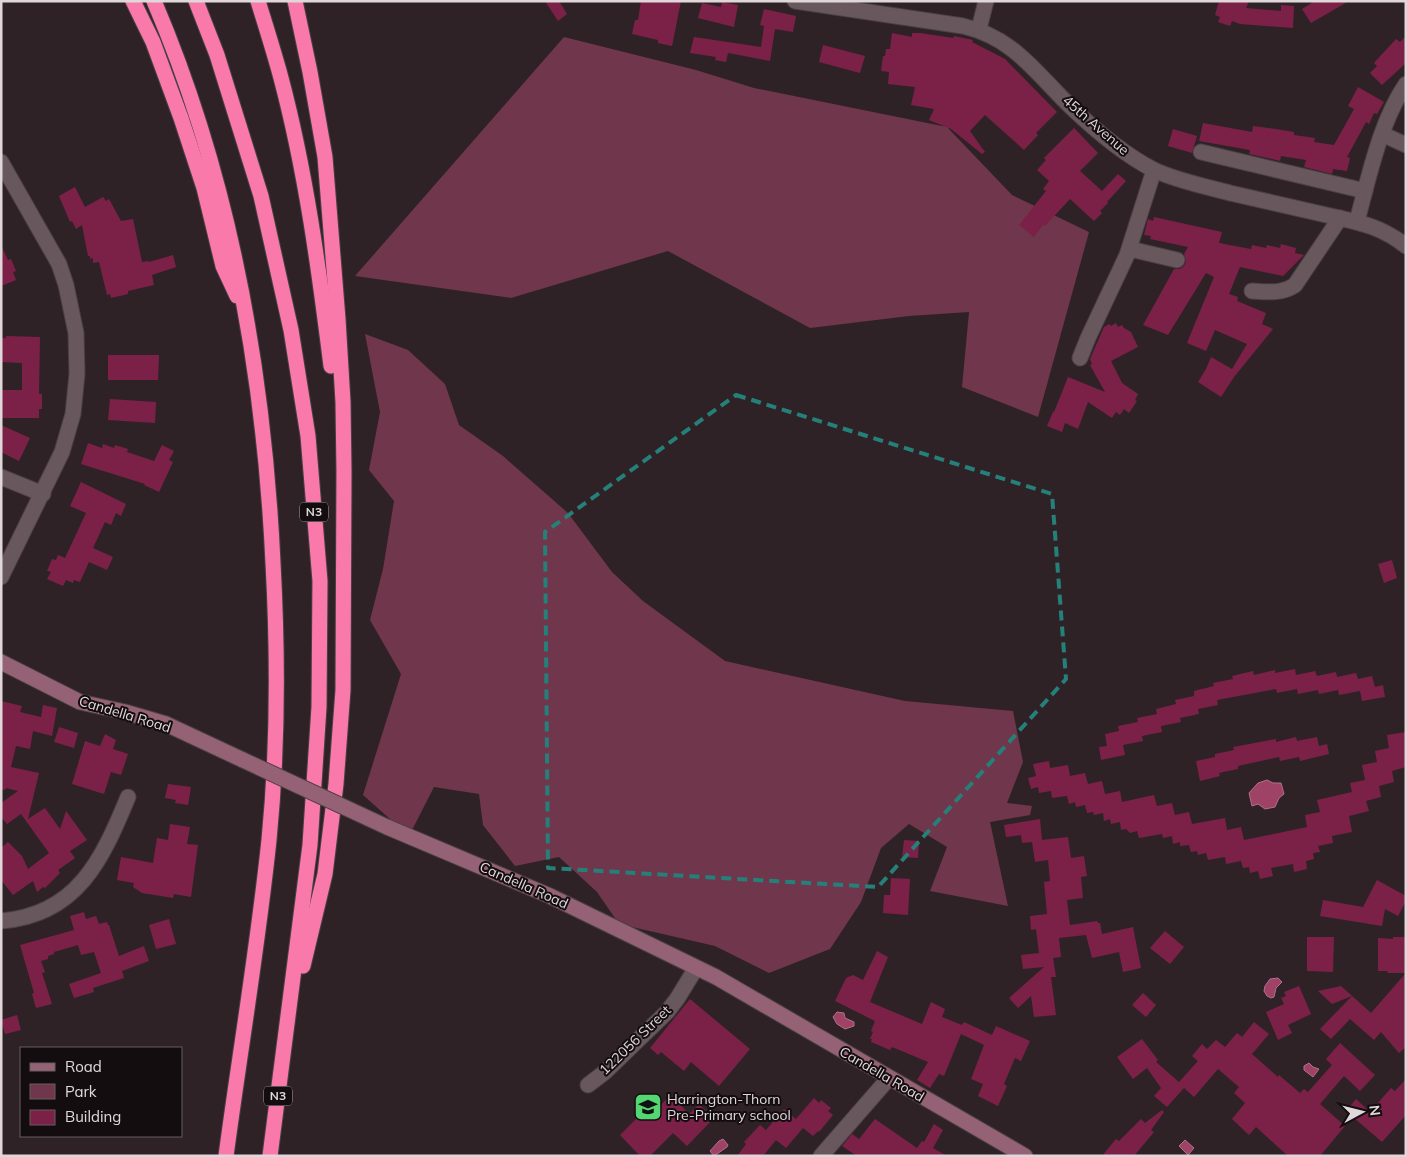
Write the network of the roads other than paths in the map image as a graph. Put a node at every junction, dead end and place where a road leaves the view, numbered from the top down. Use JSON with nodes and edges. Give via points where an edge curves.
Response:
{"nodes":[{"id":1,"x":133,"y":1,"type":"edge"},
{"id":2,"x":154,"y":1,"type":"edge"},
{"id":3,"x":196,"y":1,"type":"edge"},
{"id":4,"x":258,"y":1,"type":"edge"},
{"id":5,"x":295,"y":1,"type":"edge"},
{"id":6,"x":795,"y":1,"type":"edge"},
{"id":7,"x":986,"y":1,"type":"edge"},
{"id":8,"x":979,"y":29,"type":"junction"},
{"id":9,"x":1404,"y":89,"type":"edge"},
{"id":10,"x":1382,"y":134,"type":"junction"},
{"id":11,"x":1406,"y":145,"type":"edge"},
{"id":12,"x":1200,"y":152,"type":"dead end"},
{"id":13,"x":1,"y":162,"type":"edge"},
{"id":14,"x":1154,"y":170,"type":"junction"},
{"id":15,"x":1365,"y":191,"type":"junction"},
{"id":16,"x":1340,"y":218,"type":"junction"},
{"id":17,"x":1357,"y":222,"type":"junction"},
{"id":18,"x":1406,"y":246,"type":"edge"},
{"id":19,"x":1130,"y":249,"type":"junction"},
{"id":20,"x":1177,"y":260,"type":"dead end"},
{"id":21,"x":1252,"y":291,"type":"dead end"},
{"id":22,"x":245,"y":315,"type":"junction"},
{"id":23,"x":1080,"y":358,"type":"dead end"},
{"id":24,"x":344,"y":472,"type":"junction"},
{"id":25,"x":1,"y":477,"type":"edge"},
{"id":26,"x":42,"y":494,"type":"junction"},
{"id":27,"x":1,"y":577,"type":"edge"},
{"id":28,"x":1,"y":662,"type":"edge"},
{"id":29,"x":128,"y":797,"type":"dead end"},
{"id":30,"x":1,"y":921,"type":"edge"},
{"id":31,"x":696,"y":968,"type":"junction"},
{"id":32,"x":285,"y":1036,"type":"junction"},
{"id":33,"x":889,"y":1078,"type":"junction"},
{"id":34,"x":588,"y":1085,"type":"dead end"},
{"id":35,"x":226,"y":1156,"type":"edge"},
{"id":36,"x":270,"y":1156,"type":"edge"},
{"id":37,"x":821,"y":1156,"type":"edge"},
{"id":38,"x":1025,"y":1156,"type":"edge"}],
"edges":[{"from":1,"to":22,"type":"highway","via":[[153,42],[181,118],[204,188],[223,266]]},
{"from":2,"to":22,"type":"highway","via":[[189,93],[215,176],[238,269]]},
{"from":3,"to":32,"type":"highway","number":"N3","via":[[217,55],[261,196],[290,330],[308,445],[320,581],[320,707],[310,845]]},
{"from":4,"to":24,"type":"highway","via":[[281,78],[303,177]]},
{"from":5,"to":24,"type":"highway","via":[[325,157],[338,319]]},
{"from":6,"to":8,"type":"street","name":"45th Avenue"},
{"from":7,"to":8,"type":"street"},
{"from":8,"to":14,"type":"street","name":"45th Avenue","via":[[1013,48],[1104,136]]},
{"from":9,"to":10,"type":"street"},
{"from":10,"to":11,"type":"street"},
{"from":10,"to":15,"type":"street"},
{"from":12,"to":15,"type":"street"},
{"from":13,"to":26,"type":"street","via":[[59,264],[76,333],[77,374],[73,414],[62,452]]},
{"from":14,"to":16,"type":"street","name":"45th Avenue","via":[[1192,184]]},
{"from":14,"to":19,"type":"street"},
{"from":15,"to":17,"type":"street"},
{"from":16,"to":17,"type":"street","name":"45th Avenue"},
{"from":16,"to":21,"type":"street","via":[[1289,289]]},
{"from":17,"to":18,"type":"street","name":"45th Avenue","via":[[1392,235]]},
{"from":19,"to":20,"type":"street"},
{"from":19,"to":23,"type":"street"},
{"from":22,"to":35,"type":"highway","via":[[270,500],[276,620],[276,732],[269,839]]},
{"from":24,"to":32,"type":"highway","via":[[343,690],[336,784],[325,874]]},
{"from":25,"to":26,"type":"street"},
{"from":26,"to":27,"type":"street"},
{"from":28,"to":31,"type":"street","name":"Candella Road","bridge":true,"via":[[80,702],[166,724],[387,827],[550,896]]},
{"from":29,"to":30,"type":"street","via":[[88,876],[68,897],[41,914]]},
{"from":31,"to":33,"type":"street","name":"Candella Road"},
{"from":31,"to":34,"type":"street","name":"122056 Street","via":[[667,1012]]},
{"from":32,"to":36,"type":"highway","number":"N3"},
{"from":33,"to":37,"type":"street"},
{"from":33,"to":38,"type":"street","name":"Candella Road"}]}
